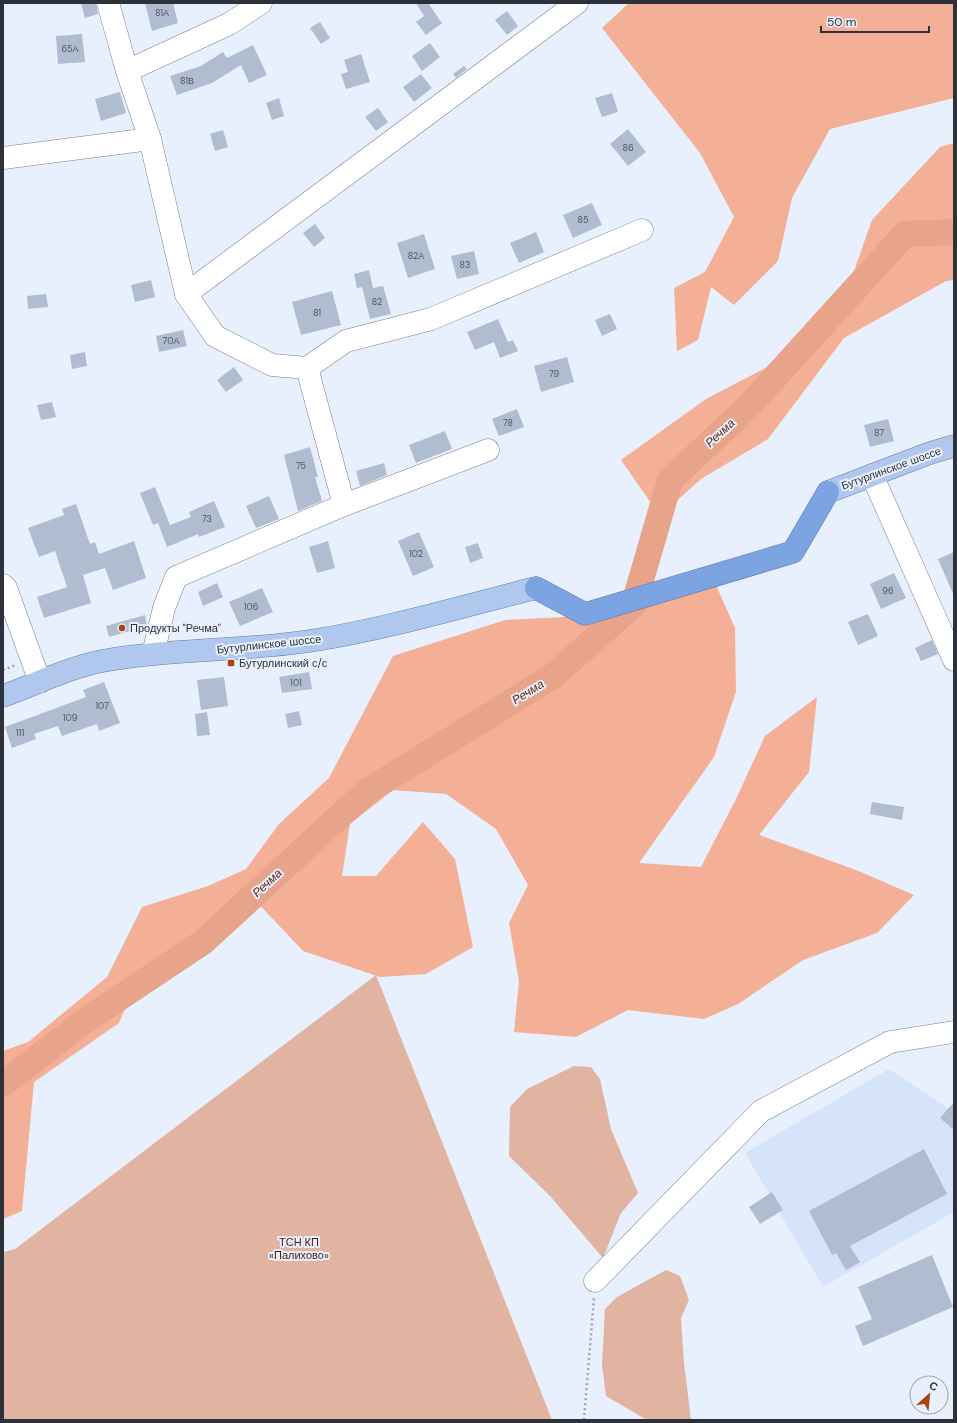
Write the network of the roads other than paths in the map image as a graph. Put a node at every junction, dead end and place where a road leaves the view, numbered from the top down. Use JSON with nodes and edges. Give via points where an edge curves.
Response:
{"nodes":[{"id":1,"x":108,"y":3,"type":"edge"},
{"id":2,"x":261,"y":3,"type":"edge"},
{"id":3,"x":577,"y":3,"type":"edge"},
{"id":4,"x":127,"y":71,"type":"junction"},
{"id":5,"x":150,"y":139,"type":"junction"},
{"id":6,"x":3,"y":158,"type":"edge"},
{"id":7,"x":642,"y":230,"type":"dead end"},
{"id":8,"x":186,"y":294,"type":"junction"},
{"id":9,"x":307,"y":368,"type":"junction"},
{"id":10,"x":954,"y":446,"type":"edge"},
{"id":11,"x":488,"y":450,"type":"dead end"},
{"id":12,"x":872,"y":476,"type":"junction"},
{"id":13,"x":828,"y":492,"type":"joint"},
{"id":14,"x":344,"y":506,"type":"junction"},
{"id":15,"x":3,"y":585,"type":"edge"},
{"id":16,"x":536,"y":588,"type":"joint"},
{"id":17,"x":153,"y":654,"type":"junction"},
{"id":18,"x":954,"y":660,"type":"edge"},
{"id":19,"x":40,"y":682,"type":"junction"},
{"id":20,"x":3,"y":696,"type":"edge"},
{"id":21,"x":954,"y":1032,"type":"edge"},
{"id":22,"x":595,"y":1281,"type":"road end"}],
"edges":[{"from":1,"to":4,"type":"street"},
{"from":2,"to":4,"type":"street","via":[[229,24]]},
{"from":3,"to":8,"type":"street"},
{"from":4,"to":5,"type":"street"},
{"from":5,"to":6,"type":"street"},
{"from":5,"to":8,"type":"street"},
{"from":7,"to":9,"type":"street","via":[[431,319],[346,341]]},
{"from":8,"to":9,"type":"street","via":[[215,336],[272,365]]},
{"from":9,"to":14,"type":"street"},
{"from":10,"to":12,"type":"main road","name":"Бутурлинское шоссе"},
{"from":11,"to":14,"type":"street"},
{"from":12,"to":13,"type":"main road","name":"Бутурлинское шоссе"},
{"from":12,"to":18,"type":"street"},
{"from":13,"to":16,"type":"highway","via":[[793,552],[585,614]]},
{"from":14,"to":17,"type":"street","via":[[176,577],[164,608]]},
{"from":15,"to":19,"type":"street"},
{"from":16,"to":17,"type":"main road","name":"Бутурлинское шоссе","via":[[365,631],[316,640],[242,649]]},
{"from":17,"to":19,"type":"main road","name":"Бутурлинское шоссе","via":[[95,663]]},
{"from":19,"to":20,"type":"main road","name":"Бутурлинское шоссе"},
{"from":21,"to":22,"type":"street","via":[[890,1042],[761,1111]]}]}
